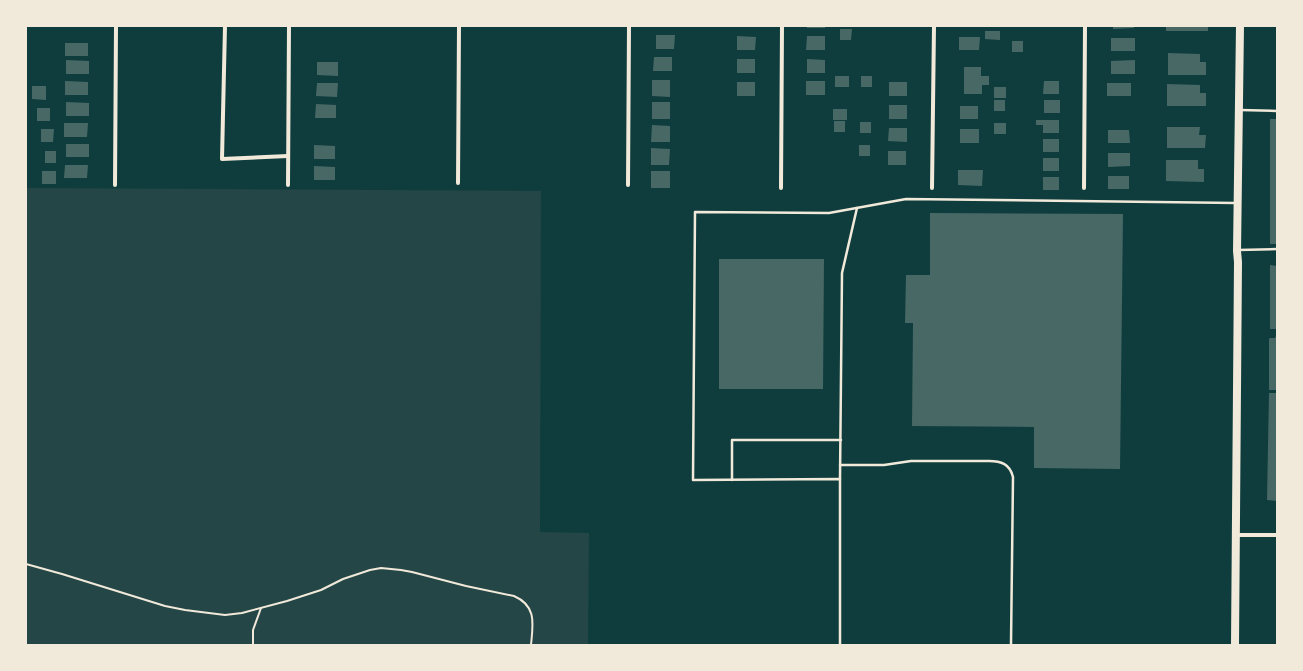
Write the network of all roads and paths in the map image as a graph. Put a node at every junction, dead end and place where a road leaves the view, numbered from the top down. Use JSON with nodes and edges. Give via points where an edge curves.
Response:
{"nodes":[{"id":1,"x":116,"y":26,"type":"edge"},
{"id":2,"x":225,"y":26,"type":"edge"},
{"id":3,"x":289,"y":26,"type":"edge"},
{"id":4,"x":459,"y":26,"type":"edge"},
{"id":5,"x":629,"y":26,"type":"edge"},
{"id":6,"x":782,"y":26,"type":"edge"},
{"id":7,"x":934,"y":26,"type":"edge"},
{"id":8,"x":1085,"y":26,"type":"edge"},
{"id":9,"x":1240,"y":26,"type":"edge"},
{"id":10,"x":1240,"y":110,"type":"junction"},
{"id":11,"x":1277,"y":111,"type":"edge"},
{"id":12,"x":288,"y":156,"type":"junction"},
{"id":13,"x":458,"y":183,"type":"dead end"},
{"id":14,"x":116,"y":185,"type":"dead end"},
{"id":15,"x":288,"y":185,"type":"dead end"},
{"id":16,"x":628,"y":185,"type":"dead end"},
{"id":17,"x":781,"y":188,"type":"dead end"},
{"id":18,"x":932,"y":188,"type":"dead end"},
{"id":19,"x":1084,"y":188,"type":"dead end"},
{"id":20,"x":1239,"y":203,"type":"junction"},
{"id":21,"x":857,"y":208,"type":"junction"},
{"id":22,"x":1277,"y":249,"type":"edge"},
{"id":23,"x":1237,"y":250,"type":"junction"},
{"id":24,"x":841,"y":440,"type":"junction"},
{"id":25,"x":840,"y":465,"type":"junction"},
{"id":26,"x":840,"y":479,"type":"junction"},
{"id":27,"x":732,"y":480,"type":"junction"},
{"id":28,"x":1236,"y":535,"type":"junction"},
{"id":29,"x":1277,"y":535,"type":"edge"},
{"id":30,"x":26,"y":564,"type":"edge"},
{"id":31,"x":261,"y":608,"type":"junction"},
{"id":32,"x":253,"y":645,"type":"edge"},
{"id":33,"x":531,"y":645,"type":"edge"},
{"id":34,"x":840,"y":645,"type":"edge"},
{"id":35,"x":1011,"y":645,"type":"edge"},
{"id":36,"x":1235,"y":645,"type":"edge"}],
"edges":[{"from":1,"to":14,"type":"street"},
{"from":2,"to":12,"type":"street","via":[[222,159]]},
{"from":3,"to":12,"type":"street"},
{"from":4,"to":13,"type":"street"},
{"from":5,"to":16,"type":"street"},
{"from":6,"to":17,"type":"street"},
{"from":7,"to":18,"type":"street"},
{"from":8,"to":19,"type":"street"},
{"from":9,"to":10,"type":"main road"},
{"from":10,"to":11,"type":"lane"},
{"from":10,"to":20,"type":"main road"},
{"from":12,"to":15,"type":"street"},
{"from":20,"to":21,"type":"lane","via":[[906,199]]},
{"from":20,"to":23,"type":"main road"},
{"from":21,"to":24,"type":"lane","via":[[842,273]]},
{"from":21,"to":27,"type":"lane","via":[[829,213],[694,212],[693,480]]},
{"from":22,"to":23,"type":"lane"},
{"from":23,"to":28,"type":"main road"},
{"from":24,"to":25,"type":"lane"},
{"from":24,"to":27,"type":"lane","via":[[732,440]]},
{"from":25,"to":26,"type":"lane"},
{"from":25,"to":35,"type":"lane","via":[[884,465],[911,461],[997,461],[1008,466],[1013,477]]},
{"from":26,"to":27,"type":"lane"},
{"from":26,"to":34,"type":"lane"},
{"from":28,"to":29,"type":"street"},
{"from":28,"to":36,"type":"main road"},
{"from":30,"to":31,"type":"path","via":[[185,610],[225,615]]},
{"from":31,"to":32,"type":"path","via":[[253,630]]},
{"from":31,"to":33,"type":"path","via":[[315,592],[370,570],[401,570],[520,599],[533,617]]}]}
